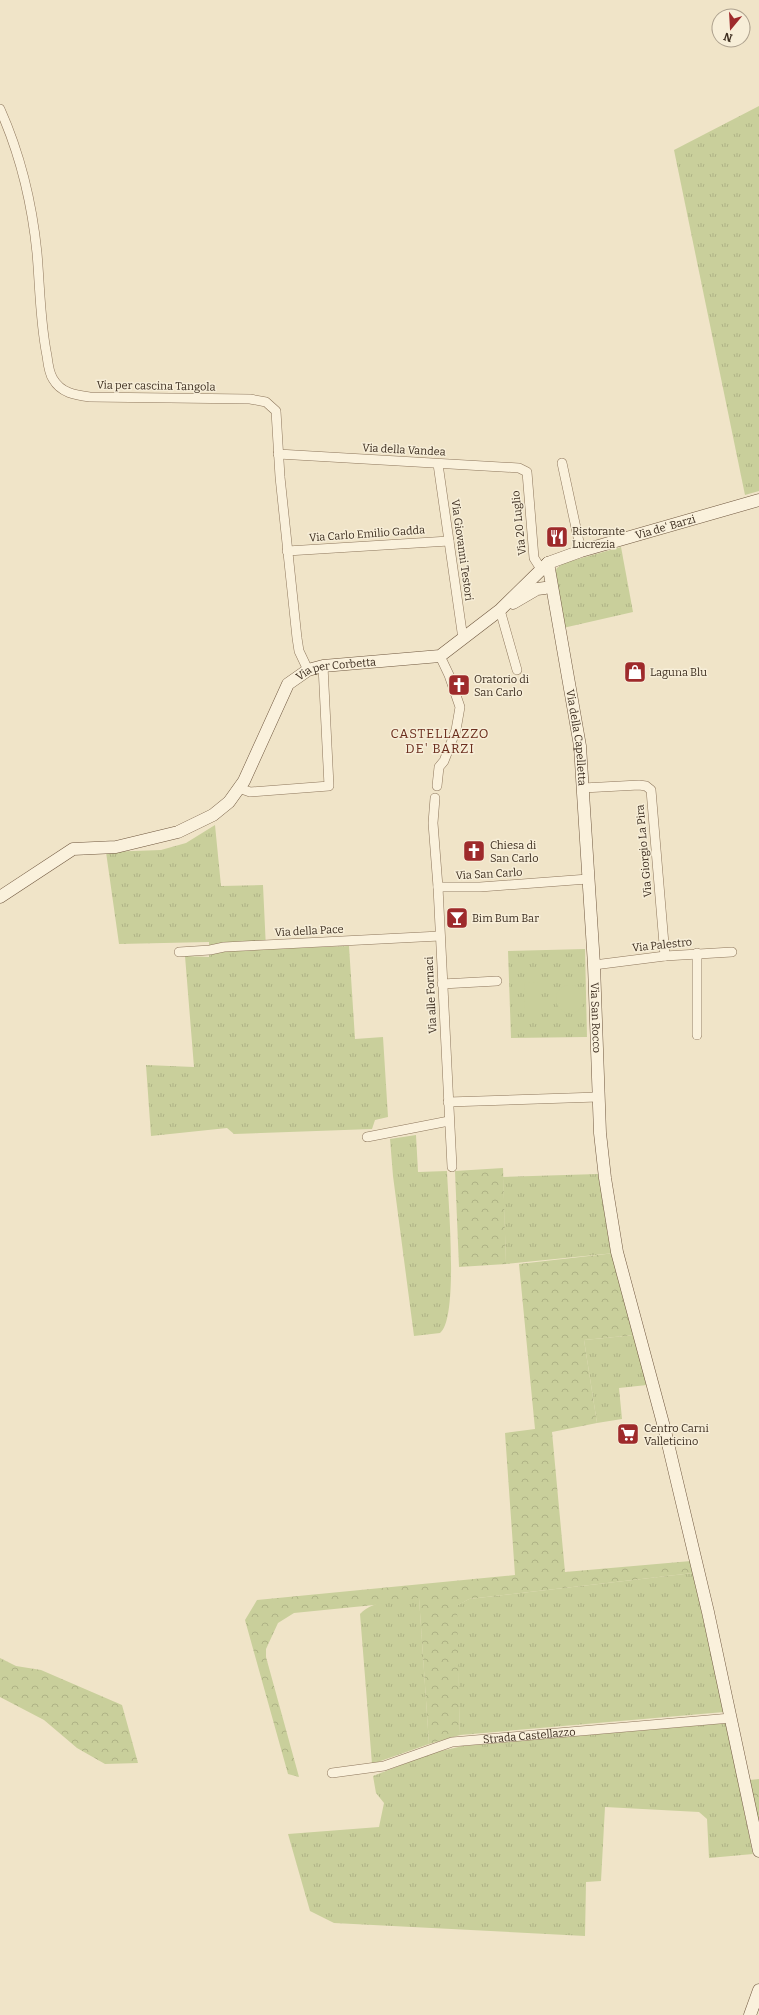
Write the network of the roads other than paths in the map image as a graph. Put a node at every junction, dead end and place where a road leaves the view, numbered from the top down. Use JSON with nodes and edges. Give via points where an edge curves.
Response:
{"nodes":[{"id":1,"x":0,"y":109,"type":"edge"},
{"id":2,"x":278,"y":454,"type":"junction"},
{"id":3,"x":562,"y":463,"type":"dead end"},
{"id":4,"x":438,"y":464,"type":"junction"},
{"id":5,"x":526,"y":472,"type":"joint"},
{"id":6,"x":759,"y":500,"type":"edge"},
{"id":7,"x":448,"y":541,"type":"junction"},
{"id":8,"x":287,"y":551,"type":"junction"},
{"id":9,"x":581,"y":551,"type":"junction"},
{"id":10,"x":545,"y":566,"type":"junction"},
{"id":11,"x":545,"y":588,"type":"junction"},
{"id":12,"x":554,"y":598,"type":"junction"},
{"id":13,"x":500,"y":610,"type":"junction"},
{"id":14,"x":463,"y":639,"type":"junction"},
{"id":15,"x":440,"y":656,"type":"junction"},
{"id":16,"x":323,"y":666,"type":"junction"},
{"id":17,"x":308,"y":670,"type":"junction"},
{"id":18,"x":517,"y":670,"type":"dead end"},
{"id":19,"x":437,"y":786,"type":"dead end"},
{"id":20,"x":239,"y":788,"type":"junction"},
{"id":21,"x":583,"y":788,"type":"junction"},
{"id":22,"x":435,"y":798,"type":"dead end"},
{"id":23,"x":588,"y":879,"type":"junction"},
{"id":24,"x":438,"y":887,"type":"junction"},
{"id":25,"x":0,"y":897,"type":"edge"},
{"id":26,"x":440,"y":936,"type":"junction"},
{"id":27,"x":179,"y":952,"type":"dead end"},
{"id":28,"x":732,"y":952,"type":"dead end"},
{"id":29,"x":696,"y":953,"type":"junction"},
{"id":30,"x":665,"y":956,"type":"junction"},
{"id":31,"x":594,"y":965,"type":"junction"},
{"id":32,"x":498,"y":981,"type":"dead end"},
{"id":33,"x":442,"y":984,"type":"junction"},
{"id":34,"x":697,"y":1035,"type":"dead end"},
{"id":35,"x":598,"y":1097,"type":"junction"},
{"id":36,"x":448,"y":1102,"type":"junction"},
{"id":37,"x":449,"y":1121,"type":"junction"},
{"id":38,"x":367,"y":1137,"type":"dead end"},
{"id":39,"x":452,"y":1167,"type":"dead end"},
{"id":40,"x":731,"y":1718,"type":"junction"},
{"id":41,"x":332,"y":1773,"type":"dead end"},
{"id":42,"x":759,"y":1851,"type":"edge"},
{"id":43,"x":759,"y":1990,"type":"edge"},
{"id":44,"x":750,"y":2015,"type":"edge"}],
"edges":[{"from":1,"to":2,"type":"street","name":"Via per cascina Tangola","via":[[18,153],[29,198],[37,254],[44,345],[52,378],[58,387],[76,395],[90,397],[250,399],[266,402],[276,411]]},
{"from":2,"to":4,"type":"street","name":"Via della Vandea"},
{"from":2,"to":8,"type":"street","name":"Via per cascina Tangola"},
{"from":3,"to":9,"type":"street"},
{"from":4,"to":5,"type":"street","name":"Via della Vandea","via":[[519,468]]},
{"from":4,"to":7,"type":"street","name":"Via Giovanni Testori"},
{"from":5,"to":10,"type":"street","name":"Via 20 Luglio","via":[[534,558]]},
{"from":6,"to":9,"type":"street","name":"Via de' Barzi"},
{"from":7,"to":8,"type":"street","name":"Via Carlo Emilio Gadda"},
{"from":7,"to":14,"type":"street","name":"Via Giovanni Testori"},
{"from":8,"to":17,"type":"street","name":"Via per cascina Tangola","via":[[299,651]]},
{"from":9,"to":10,"type":"street","name":"Via de' Barzi"},
{"from":10,"to":11,"type":"street"},
{"from":10,"to":12,"type":"street","name":"Via della Capelletta"},
{"from":10,"to":13,"type":"street","name":"Via de' Barzi"},
{"from":11,"to":12,"type":"street"},
{"from":11,"to":13,"type":"street","via":[[537,589]]},
{"from":12,"to":21,"type":"street","name":"Via della Capelletta","via":[[580,746]]},
{"from":13,"to":14,"type":"street"},
{"from":13,"to":18,"type":"street"},
{"from":14,"to":15,"type":"street"},
{"from":15,"to":16,"type":"street","name":"Via per Corbetta"},
{"from":15,"to":19,"type":"street","via":[[460,707],[456,730],[444,761],[439,767]]},
{"from":16,"to":17,"type":"street","name":"Via per Corbetta"},
{"from":16,"to":20,"type":"street","via":[[329,786],[250,792]]},
{"from":17,"to":20,"type":"street","name":"Via per Corbetta","via":[[285,689]]},
{"from":20,"to":25,"type":"street","name":"Via per Corbetta","via":[[229,802],[212,815],[178,832],[116,847],[73,849]]},
{"from":21,"to":23,"type":"street","name":"Via della Capelletta"},
{"from":21,"to":30,"type":"street","name":"Via Giorgio La Pira","via":[[639,784],[651,790]]},
{"from":22,"to":24,"type":"street","name":"Via alle Fornaci","via":[[432,823]]},
{"from":23,"to":24,"type":"street","name":"Via San Carlo","via":[[480,888]]},
{"from":23,"to":31,"type":"street","name":"Via San Rocco"},
{"from":24,"to":26,"type":"street","name":"Via alle Fornaci"},
{"from":26,"to":27,"type":"street","name":"Via della Pace","via":[[224,947]]},
{"from":26,"to":33,"type":"street","name":"Via alle Fornaci"},
{"from":28,"to":29,"type":"street","name":"Via Palestro"},
{"from":29,"to":30,"type":"street","name":"Via Palestro"},
{"from":29,"to":34,"type":"street"},
{"from":30,"to":31,"type":"street","name":"Via Palestro"},
{"from":31,"to":35,"type":"street","name":"Via San Rocco"},
{"from":32,"to":33,"type":"street"},
{"from":33,"to":36,"type":"street","name":"Via alle Fornaci"},
{"from":35,"to":36,"type":"street"},
{"from":35,"to":40,"type":"street","name":"Via San Rocco","via":[[602,1157],[617,1252],[664,1427]]},
{"from":36,"to":37,"type":"street","name":"Via alle Fornaci"},
{"from":37,"to":38,"type":"street"},
{"from":37,"to":39,"type":"street","name":"Via alle Fornaci"},
{"from":40,"to":41,"type":"street","name":"Strada Castellazzo","via":[[452,1742],[384,1766]]},
{"from":40,"to":42,"type":"street"},
{"from":43,"to":44,"type":"street"}]}
